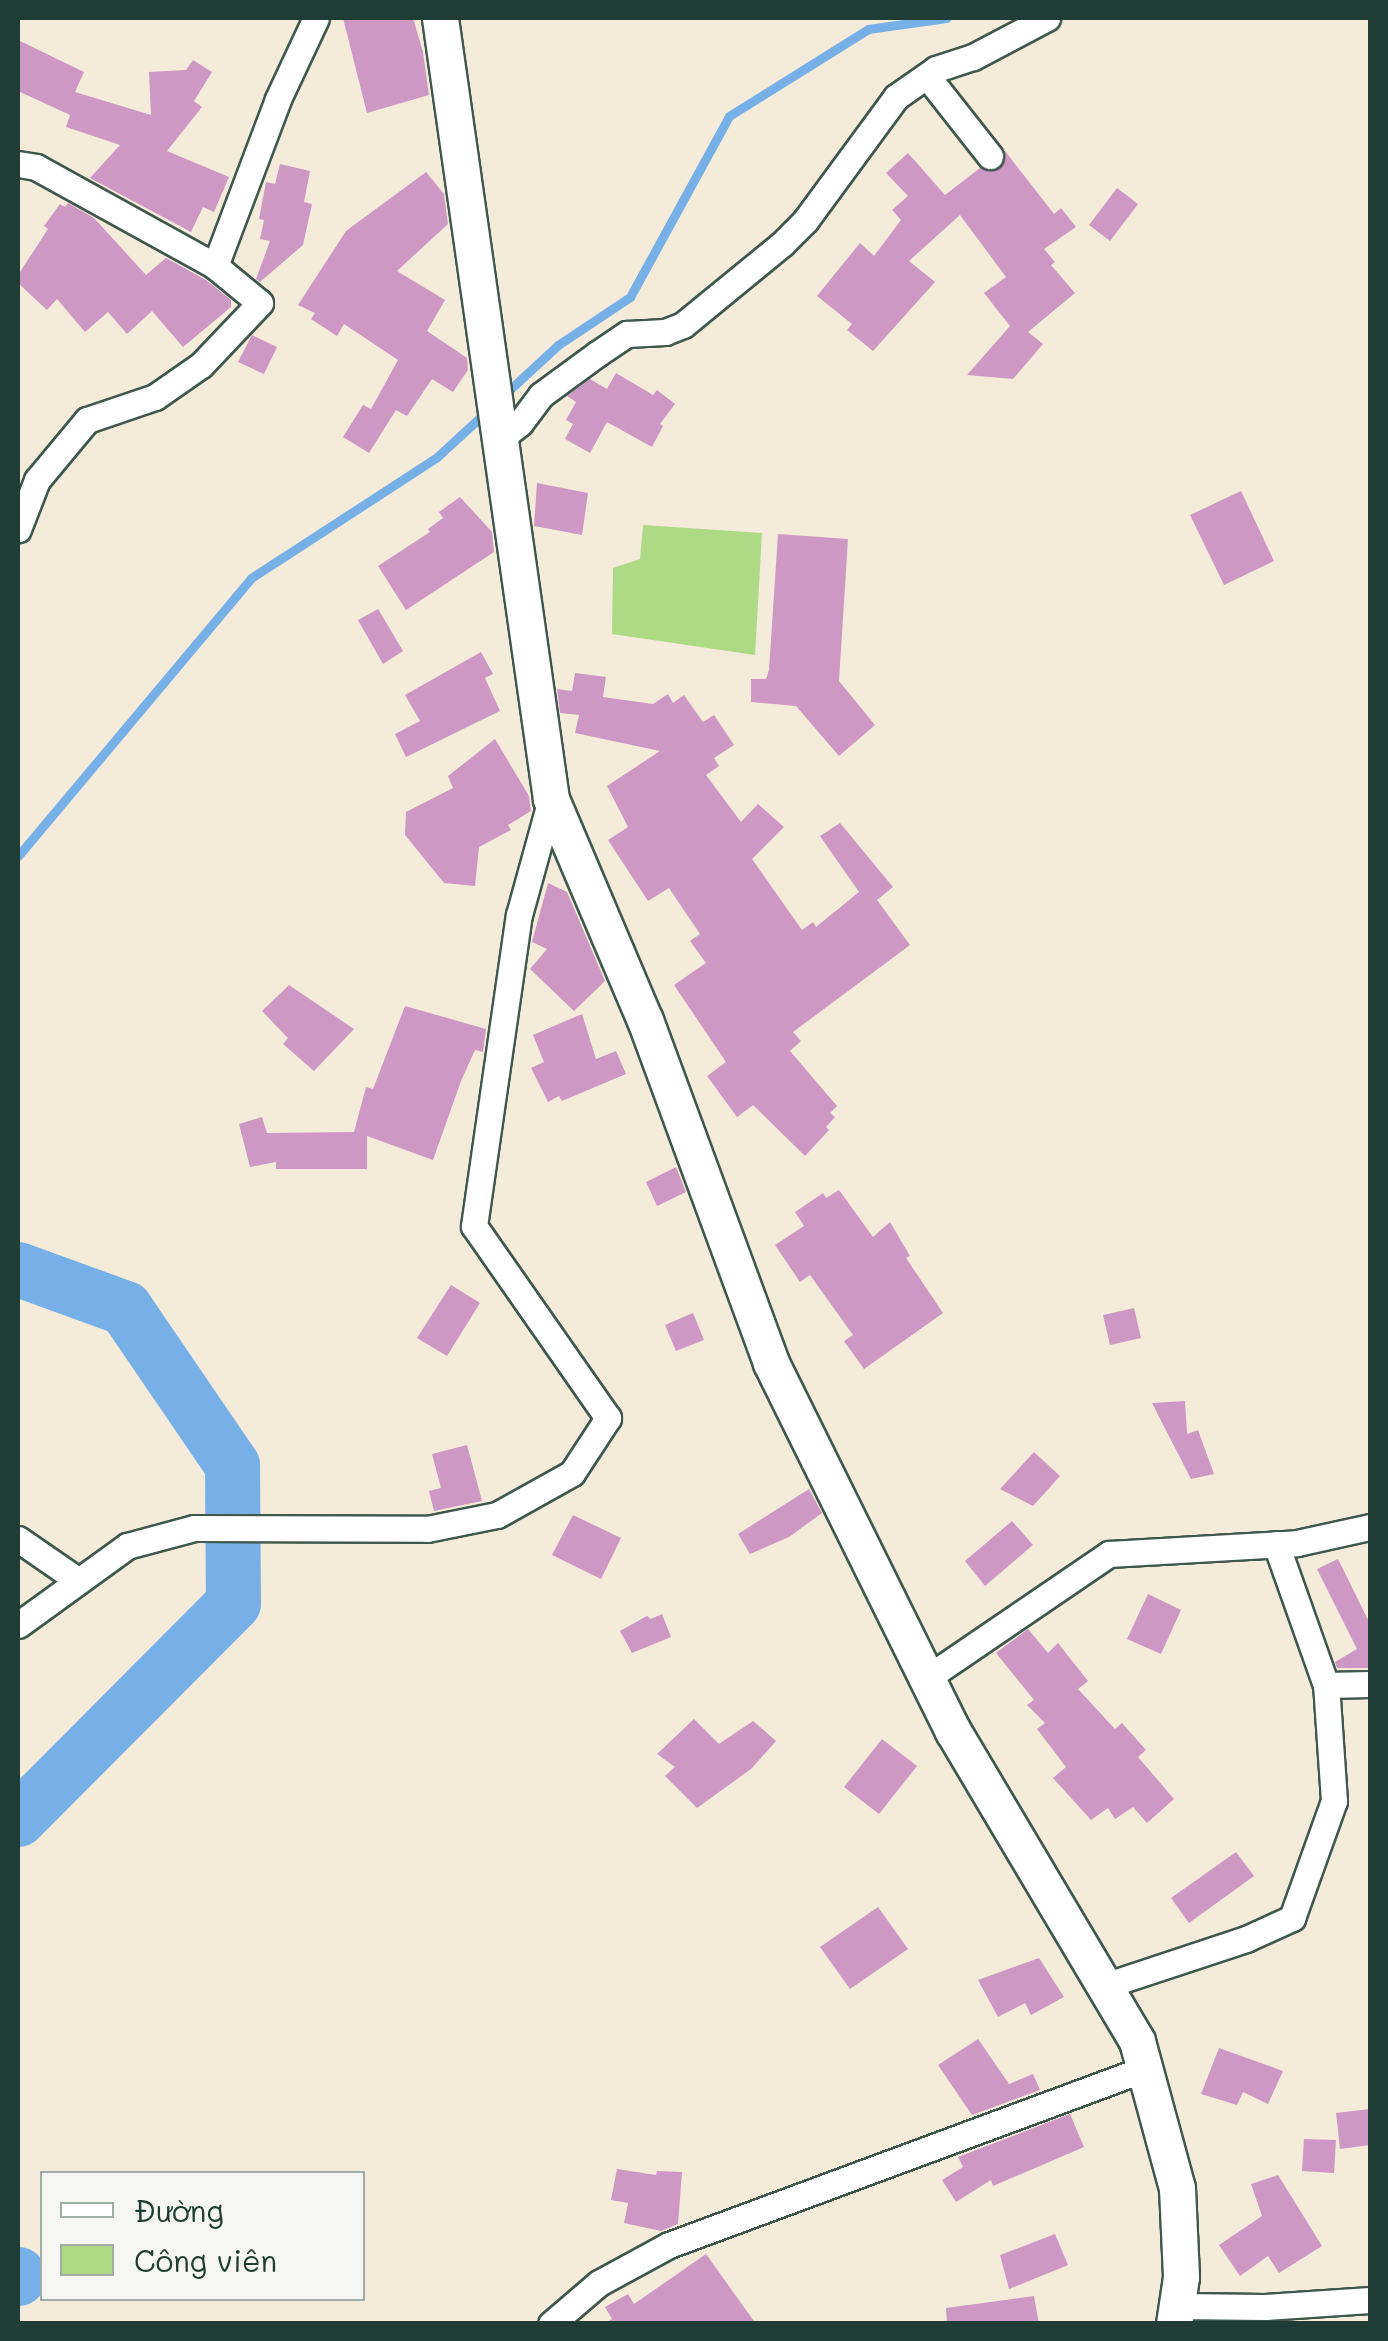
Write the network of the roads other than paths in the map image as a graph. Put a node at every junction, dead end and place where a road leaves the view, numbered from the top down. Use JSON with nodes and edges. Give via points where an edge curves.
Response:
{"nodes":[{"id":1,"x":316,"y":18,"type":"edge"},
{"id":2,"x":440,"y":18,"type":"edge"},
{"id":3,"x":1047,"y":18,"type":"edge"},
{"id":4,"x":927,"y":76,"type":"junction"},
{"id":5,"x":990,"y":156,"type":"dead end"},
{"id":6,"x":18,"y":164,"type":"edge"},
{"id":7,"x":215,"y":266,"type":"junction"},
{"id":8,"x":500,"y":432,"type":"junction"},
{"id":9,"x":18,"y":529,"type":"edge"},
{"id":10,"x":551,"y":799,"type":"junction"},
{"id":11,"x":1370,"y":1526,"type":"edge"},
{"id":12,"x":18,"y":1539,"type":"edge"},
{"id":13,"x":1276,"y":1544,"type":"junction"},
{"id":14,"x":76,"y":1579,"type":"junction"},
{"id":15,"x":18,"y":1625,"type":"edge"},
{"id":16,"x":927,"y":1678,"type":"junction"},
{"id":17,"x":1370,"y":1684,"type":"edge"},
{"id":18,"x":1326,"y":1685,"type":"junction"},
{"id":19,"x":1104,"y":1986,"type":"junction"},
{"id":20,"x":1144,"y":2069,"type":"junction"},
{"id":21,"x":1370,"y":2300,"type":"edge"},
{"id":22,"x":1176,"y":2315,"type":"edge"},
{"id":23,"x":551,"y":2324,"type":"edge"}],
"edges":[{"from":1,"to":7,"type":"street","via":[[278,98]]},
{"from":2,"to":8,"type":"street"},
{"from":3,"to":4,"type":"street"},
{"from":4,"to":5,"type":"street"},
{"from":4,"to":8,"type":"street","via":[[896,97],[782,244],[684,325],[627,334],[541,395],[520,424]]},
{"from":6,"to":7,"type":"street","via":[[36,167]]},
{"from":7,"to":9,"type":"street","via":[[260,304],[201,365],[155,398],[87,420],[37,480]]},
{"from":8,"to":10,"type":"street"},
{"from":10,"to":14,"type":"street","via":[[519,916],[474,1226],[608,1418],[572,1473],[497,1515],[426,1530],[194,1528],[127,1546]]},
{"from":10,"to":16,"type":"street","via":[[645,1020],[771,1364]]},
{"from":11,"to":13,"type":"street"},
{"from":12,"to":14,"type":"street"},
{"from":13,"to":16,"type":"street","via":[[1109,1554]]},
{"from":13,"to":18,"type":"street"},
{"from":14,"to":15,"type":"street"},
{"from":16,"to":19,"type":"street"},
{"from":17,"to":18,"type":"street"},
{"from":18,"to":19,"type":"street","via":[[1334,1801],[1292,1918]]},
{"from":19,"to":20,"type":"street","via":[[1137,2041]]},
{"from":20,"to":22,"type":"street","via":[[1177,2188],[1182,2277]]},
{"from":20,"to":23,"type":"street","via":[[669,2245],[600,2284]]},
{"from":21,"to":22,"type":"street"}]}
